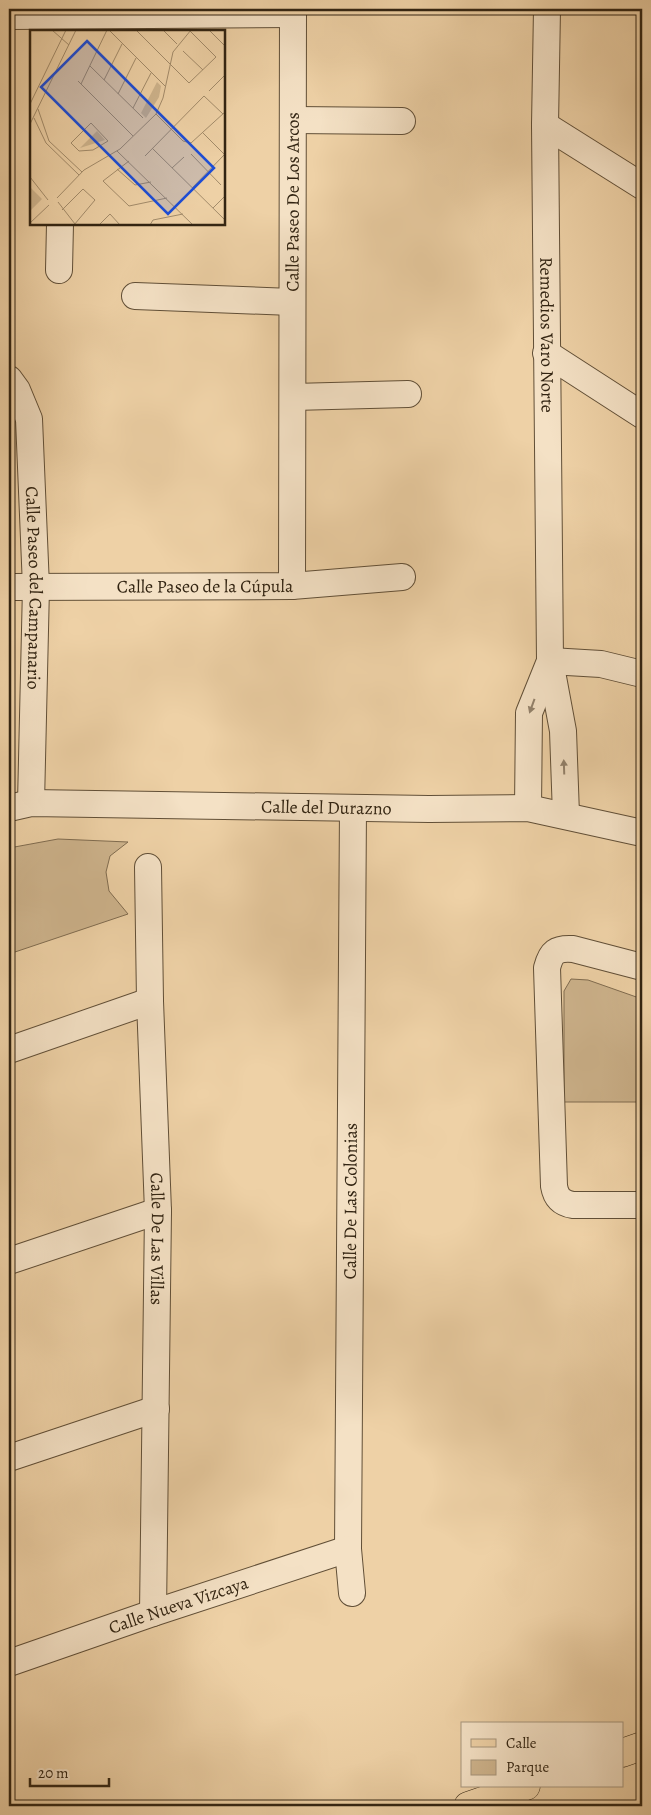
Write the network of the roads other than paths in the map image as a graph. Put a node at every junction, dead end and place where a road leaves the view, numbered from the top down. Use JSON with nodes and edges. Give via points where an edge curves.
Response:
{"nodes":[{"id":1,"x":547,"y":9,"type":"edge"},
{"id":2,"x":293,"y":11,"type":"edge"},
{"id":3,"x":9,"y":16,"type":"edge"},
{"id":4,"x":62,"y":18,"type":"edge"},
{"id":5,"x":294,"y":120,"type":"junction"},
{"id":6,"x":402,"y":121,"type":"dead end"},
{"id":7,"x":544,"y":125,"type":"junction"},
{"id":8,"x":642,"y":186,"type":"edge"},
{"id":9,"x":60,"y":225,"type":"edge"},
{"id":10,"x":59,"y":270,"type":"dead end"},
{"id":11,"x":135,"y":296,"type":"dead end"},
{"id":12,"x":292,"y":302,"type":"junction"},
{"id":13,"x":546,"y":353,"type":"junction"},
{"id":14,"x":9,"y":379,"type":"edge"},
{"id":15,"x":408,"y":394,"type":"dead end"},
{"id":16,"x":293,"y":396,"type":"junction"},
{"id":17,"x":642,"y":416,"type":"edge"},
{"id":18,"x":402,"y":577,"type":"dead end"},
{"id":19,"x":292,"y":586,"type":"junction"},
{"id":20,"x":9,"y":587,"type":"edge"},
{"id":21,"x":36,"y":587,"type":"junction"},
{"id":22,"x":550,"y":660,"type":"junction"},
{"id":23,"x":642,"y":674,"type":"edge"},
{"id":24,"x":20,"y":805,"type":"edge"},
{"id":25,"x":353,"y":808,"type":"junction"},
{"id":26,"x":528,"y":808,"type":"junction"},
{"id":27,"x":566,"y":815,"type":"junction"},
{"id":28,"x":642,"y":833,"type":"edge"},
{"id":29,"x":148,"y":867,"type":"dead end"},
{"id":30,"x":642,"y":968,"type":"edge"},
{"id":31,"x":150,"y":1001,"type":"junction"},
{"id":32,"x":9,"y":1050,"type":"edge"},
{"id":33,"x":642,"y":1205,"type":"edge"},
{"id":34,"x":158,"y":1212,"type":"junction"},
{"id":35,"x":9,"y":1261,"type":"edge"},
{"id":36,"x":156,"y":1409,"type":"junction"},
{"id":37,"x":9,"y":1458,"type":"edge"},
{"id":38,"x":348,"y":1549,"type":"junction"},
{"id":39,"x":352,"y":1593,"type":"dead end"},
{"id":40,"x":153,"y":1613,"type":"junction"},
{"id":41,"x":9,"y":1663,"type":"edge"},
{"id":42,"x":642,"y":1746,"type":"edge"},
{"id":43,"x":624,"y":1752,"type":"edge"},
{"id":44,"x":520,"y":1788,"type":"edge"},
{"id":45,"x":468,"y":1806,"type":"edge"}],
"edges":[{"from":1,"to":7,"type":"street","name":"Remedios Varo Norte"},
{"from":2,"to":4,"type":"street"},
{"from":2,"to":5,"type":"street","name":"Calle Paseo De Los Arcos"},
{"from":3,"to":4,"type":"street"},
{"from":5,"to":6,"type":"street"},
{"from":5,"to":12,"type":"street","name":"Calle Paseo De Los Arcos"},
{"from":7,"to":8,"type":"street"},
{"from":7,"to":13,"type":"street","name":"Remedios Varo Norte"},
{"from":9,"to":10,"type":"street"},
{"from":11,"to":12,"type":"street"},
{"from":12,"to":16,"type":"street","name":"Calle Paseo De Los Arcos"},
{"from":13,"to":17,"type":"street"},
{"from":13,"to":22,"type":"street","name":"Remedios Varo Norte"},
{"from":14,"to":21,"type":"street","name":"Calle Paseo del Campanario","via":[[29,419]]},
{"from":15,"to":16,"type":"street"},
{"from":16,"to":19,"type":"street","name":"Calle Paseo De Los Arcos"},
{"from":18,"to":19,"type":"street","name":"Calle Paseo de la Cúpula"},
{"from":19,"to":21,"type":"street","name":"Calle Paseo de la Cúpula"},
{"from":20,"to":21,"type":"street","name":"Calle Paseo de la Cúpula"},
{"from":21,"to":24,"type":"street","name":"Calle Paseo del Campanario"},
{"from":22,"to":23,"type":"street","via":[[601,664]]},
{"from":22,"to":26,"type":"street","name":"Remedios Varo Norte","one_way":true,"via":[[530,713]]},
{"from":27,"to":22,"type":"street","name":"Remedios Varo Norte","one_way":true,"via":[[563,731]]},
{"from":24,"to":25,"type":"street","name":"Calle del Durazno"},
{"from":25,"to":26,"type":"street","name":"Calle del Durazno"},
{"from":25,"to":38,"type":"street","name":"Calle De Las Colonias"},
{"from":26,"to":27,"type":"street","name":"Calle del Durazno"},
{"from":27,"to":28,"type":"street","name":"Calle del Durazno"},
{"from":29,"to":31,"type":"street","name":"Calle De Las Villas"},
{"from":30,"to":33,"type":"street","via":[[563,948],[549,959],[547,968],[555,1194],[559,1200],[573,1205]]},
{"from":31,"to":32,"type":"street"},
{"from":31,"to":34,"type":"street","name":"Calle De Las Villas"},
{"from":34,"to":35,"type":"street"},
{"from":34,"to":36,"type":"street","name":"Calle De Las Villas"},
{"from":36,"to":37,"type":"street"},
{"from":36,"to":40,"type":"street","name":"Calle De Las Villas"},
{"from":38,"to":39,"type":"street","name":"Calle De Las Colonias"},
{"from":38,"to":40,"type":"street","name":"Calle Nueva Vizcaya"},
{"from":40,"to":41,"type":"street","name":"Calle Nueva Vizcaya"},
{"from":42,"to":43,"type":"main road"},
{"from":44,"to":45,"type":"main road"}]}
